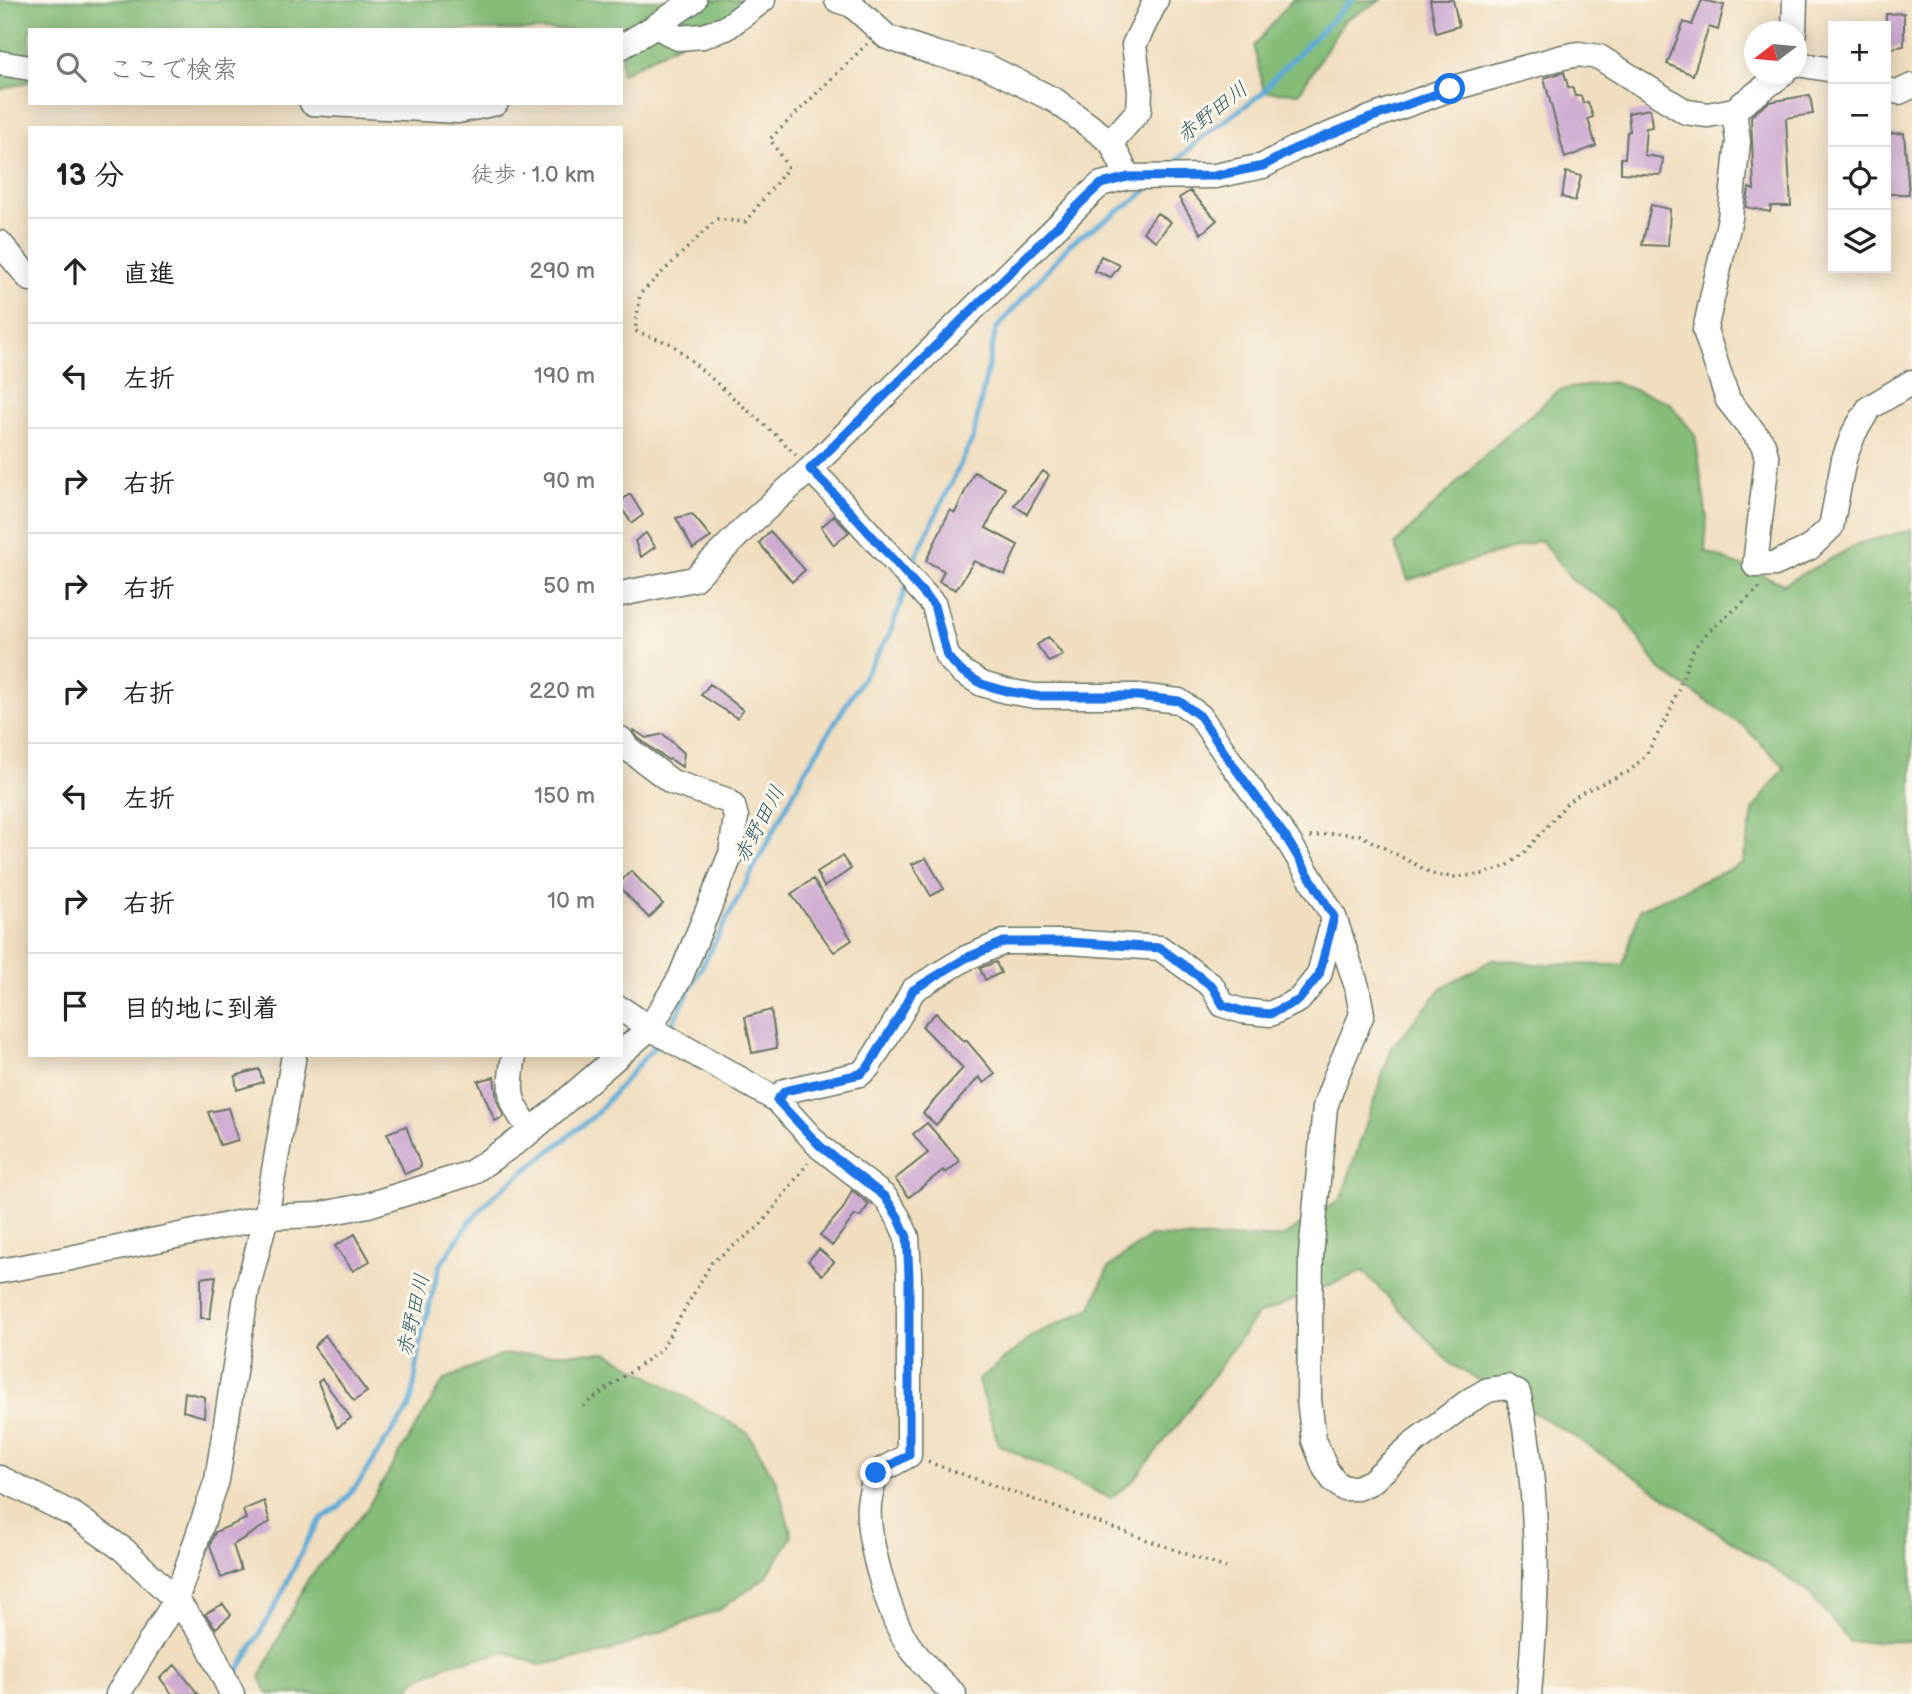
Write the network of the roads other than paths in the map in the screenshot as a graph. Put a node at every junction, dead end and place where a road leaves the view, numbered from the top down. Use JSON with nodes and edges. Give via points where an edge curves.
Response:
{"nodes":[{"id":1,"x":694,"y":0,"type":"edge"},
{"id":2,"x":763,"y":0,"type":"edge"},
{"id":3,"x":836,"y":0,"type":"edge"},
{"id":4,"x":1156,"y":0,"type":"edge"},
{"id":5,"x":1795,"y":0,"type":"edge"},
{"id":6,"x":1794,"y":21,"type":"edge"},
{"id":7,"x":656,"y":26,"type":"junction"},
{"id":8,"x":623,"y":46,"type":"edge"},
{"id":9,"x":0,"y":63,"type":"edge"},
{"id":10,"x":1807,"y":66,"type":"edge"},
{"id":11,"x":28,"y":68,"type":"edge"},
{"id":12,"x":1828,"y":69,"type":"edge"},
{"id":13,"x":1767,"y":84,"type":"edge"},
{"id":14,"x":1912,"y":86,"type":"edge"},
{"id":15,"x":1891,"y":91,"type":"edge"},
{"id":16,"x":348,"y":105,"type":"edge"},
{"id":17,"x":486,"y":105,"type":"edge"},
{"id":18,"x":1734,"y":110,"type":"junction"},
{"id":19,"x":1111,"y":142,"type":"junction"},
{"id":20,"x":1128,"y":177,"type":"junction"},
{"id":21,"x":0,"y":243,"type":"edge"},
{"id":22,"x":28,"y":277,"type":"edge"},
{"id":23,"x":1912,"y":382,"type":"edge"},
{"id":24,"x":810,"y":469,"type":"junction"},
{"id":25,"x":623,"y":594,"type":"edge"},
{"id":26,"x":623,"y":743,"type":"edge"},
{"id":27,"x":1334,"y":917,"type":"junction"},
{"id":28,"x":623,"y":1011,"type":"edge"},
{"id":29,"x":659,"y":1033,"type":"junction"},
{"id":30,"x":623,"y":1052,"type":"edge"},
{"id":31,"x":294,"y":1057,"type":"edge"},
{"id":32,"x":514,"y":1057,"type":"edge"},
{"id":33,"x":617,"y":1057,"type":"edge"},
{"id":34,"x":777,"y":1100,"type":"junction"},
{"id":35,"x":531,"y":1131,"type":"junction"},
{"id":36,"x":266,"y":1217,"type":"junction"},
{"id":37,"x":0,"y":1271,"type":"edge"},
{"id":38,"x":0,"y":1478,"type":"edge"},
{"id":39,"x":176,"y":1600,"type":"junction"},
{"id":40,"x":118,"y":1694,"type":"edge"},
{"id":41,"x":232,"y":1694,"type":"edge"},
{"id":42,"x":954,"y":1694,"type":"edge"},
{"id":43,"x":1529,"y":1694,"type":"edge"}],
"edges":[{"from":1,"to":7,"type":"street"},
{"from":2,"to":7,"type":"street","via":[[726,28],[703,36],[678,38]]},
{"from":3,"to":19,"type":"street","via":[[852,5],[887,37],[986,66],[1056,101]]},
{"from":4,"to":19,"type":"street","via":[[1134,45],[1139,110]]},
{"from":5,"to":6,"type":"street"},
{"from":7,"to":8,"type":"street"},
{"from":9,"to":11,"type":"street"},
{"from":10,"to":12,"type":"street"},
{"from":13,"to":18,"type":"street"},
{"from":14,"to":15,"type":"street"},
{"from":16,"to":17,"type":"street","via":[[458,111]]},
{"from":18,"to":20,"type":"street","via":[[1708,116],[1686,112],[1599,57],[1578,54],[1450,89],[1294,149],[1263,166],[1214,176]]},
{"from":18,"to":23,"type":"street","via":[[1738,141],[1730,218],[1705,330],[1728,400],[1763,444],[1767,459],[1755,565],[1774,564],[1808,548],[1831,527],[1844,459],[1854,433],[1869,408]]},
{"from":19,"to":20,"type":"street"},
{"from":20,"to":24,"type":"street","via":[[1101,184],[1091,193]]},
{"from":21,"to":22,"type":"street"},
{"from":24,"to":25,"type":"street","via":[[694,579]]},
{"from":24,"to":27,"type":"street","via":[[934,605],[947,656],[961,671],[1006,691],[1179,701],[1200,716],[1287,839]]},
{"from":26,"to":29,"type":"street","via":[[672,782],[726,800],[736,817],[731,854]]},
{"from":27,"to":34,"type":"street","via":[[1319,975],[1299,1000],[1270,1014],[1223,1005],[1212,986],[1160,948],[1004,942],[966,958],[913,990],[860,1074],[785,1091]]},
{"from":27,"to":43,"type":"street","via":[[1362,1013],[1325,1107],[1321,1140],[1311,1255],[1309,1400],[1314,1440],[1334,1481],[1343,1488],[1357,1488],[1371,1482],[1469,1401],[1488,1390],[1507,1387],[1518,1393],[1535,1514],[1535,1636]]},
{"from":28,"to":29,"type":"street"},
{"from":29,"to":30,"type":"street"},
{"from":29,"to":34,"type":"street"},
{"from":31,"to":36,"type":"street"},
{"from":32,"to":35,"type":"street","via":[[509,1086],[515,1110]]},
{"from":33,"to":35,"type":"street"},
{"from":34,"to":42,"type":"street","via":[[820,1146],[885,1197],[907,1237],[909,1455],[876,1473],[869,1504],[870,1530],[878,1570],[908,1645]]},
{"from":35,"to":36,"type":"street","via":[[471,1173],[368,1205],[317,1215]]},
{"from":36,"to":37,"type":"street"},
{"from":36,"to":39,"type":"street","via":[[247,1290],[217,1480]]},
{"from":38,"to":39,"type":"street","via":[[74,1516],[124,1550]]},
{"from":39,"to":40,"type":"street"},
{"from":39,"to":41,"type":"street","via":[[205,1638]]}]}
